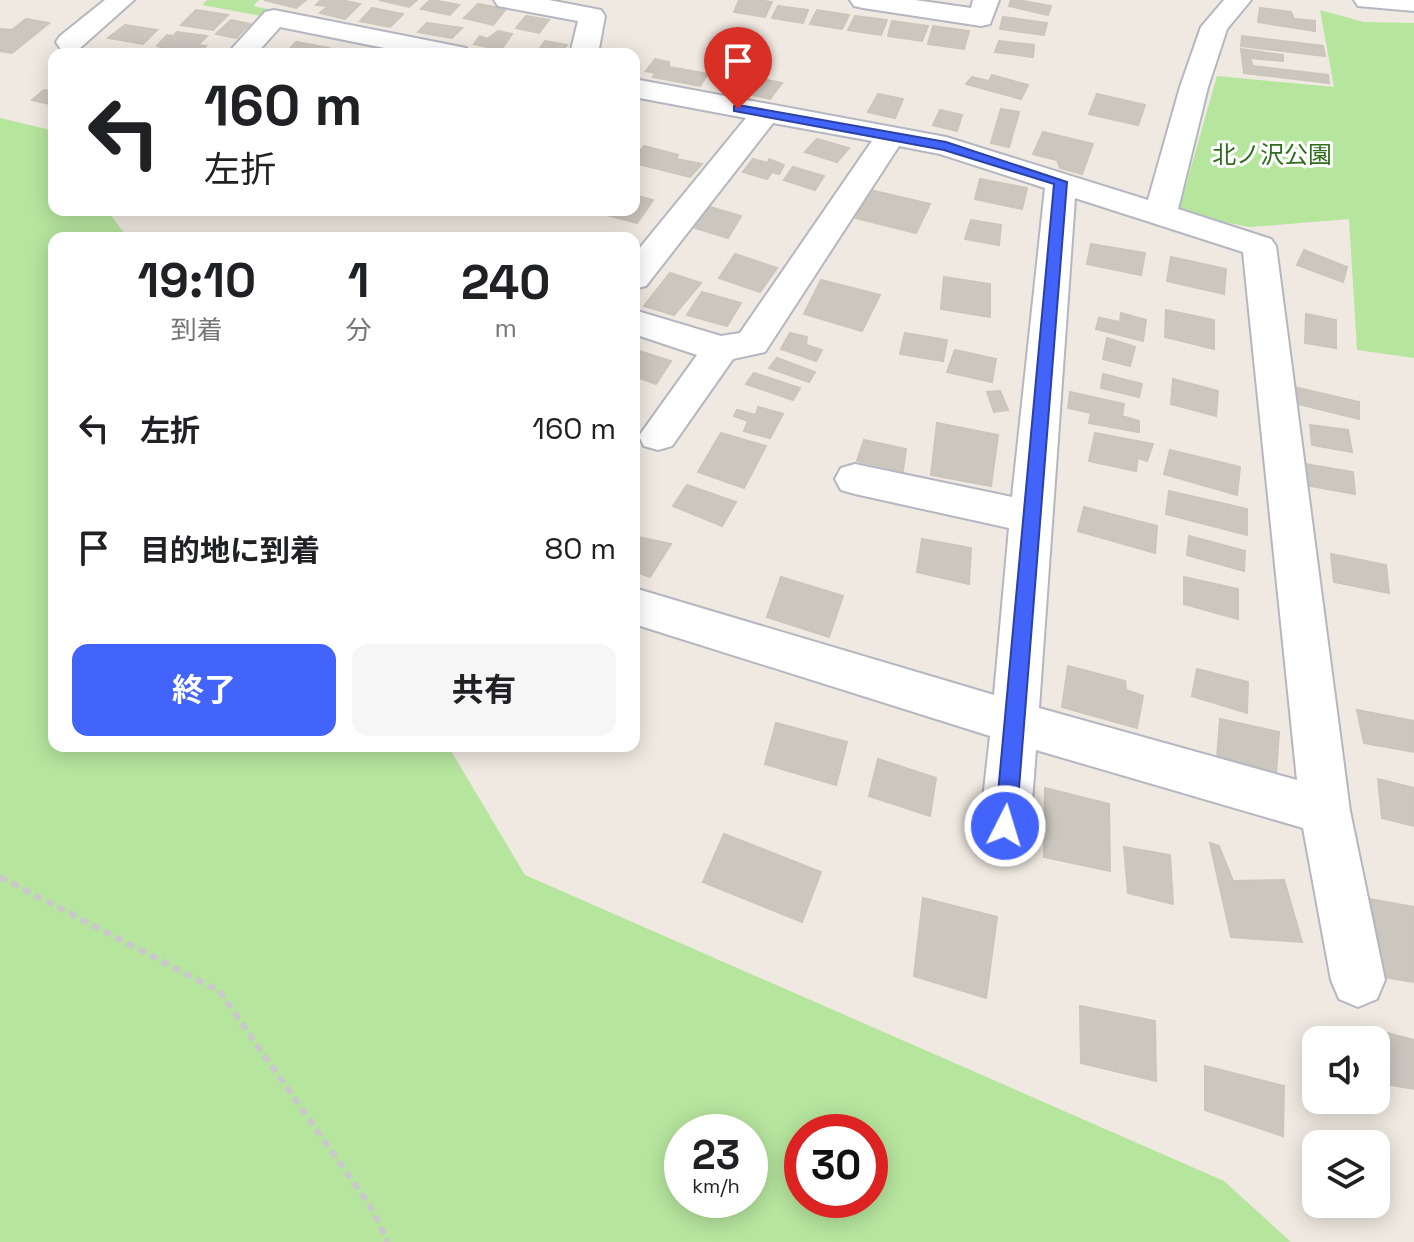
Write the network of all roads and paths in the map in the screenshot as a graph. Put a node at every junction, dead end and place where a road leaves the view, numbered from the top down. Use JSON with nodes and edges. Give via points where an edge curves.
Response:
{"nodes":[{"id":1,"x":121,"y":0,"type":"edge"},
{"id":2,"x":507,"y":0,"type":"edge"},
{"id":3,"x":863,"y":0,"type":"edge"},
{"id":4,"x":986,"y":0,"type":"edge"},
{"id":5,"x":1238,"y":0,"type":"edge"},
{"id":6,"x":1367,"y":0,"type":"edge"},
{"id":7,"x":1414,"y":3,"type":"edge"},
{"id":8,"x":70,"y":42,"type":"dead end"},
{"id":9,"x":246,"y":48,"type":"edge"},
{"id":10,"x":406,"y":48,"type":"edge"},
{"id":11,"x":585,"y":48,"type":"edge"},
{"id":12,"x":640,"y":89,"type":"edge"},
{"id":13,"x":764,"y":114,"type":"junction"},
{"id":14,"x":890,"y":137,"type":"junction"},
{"id":15,"x":1061,"y":182,"type":"junction"},
{"id":16,"x":1160,"y":215,"type":"junction"},
{"id":17,"x":640,"y":270,"type":"edge"},
{"id":18,"x":640,"y":324,"type":"edge"},
{"id":19,"x":721,"y":349,"type":"junction"},
{"id":20,"x":658,"y":436,"type":"dead end"},
{"id":21,"x":855,"y":479,"type":"dead end"},
{"id":22,"x":1030,"y":517,"type":"junction"},
{"id":23,"x":640,"y":608,"type":"edge"},
{"id":24,"x":1015,"y":723,"type":"junction"},
{"id":25,"x":1325,"y":811,"type":"junction"},
{"id":26,"x":1005,"y":826,"type":"dead end"},
{"id":27,"x":0,"y":877,"type":"edge"},
{"id":28,"x":1358,"y":980,"type":"dead end"},
{"id":29,"x":388,"y":1242,"type":"edge"}],
"edges":[{"from":1,"to":8,"type":"street"},
{"from":2,"to":11,"type":"street","via":[[592,16]]},
{"from":3,"to":4,"type":"street","via":[[981,18]]},
{"from":5,"to":16,"type":"street","via":[[1214,27]]},
{"from":6,"to":7,"type":"street"},
{"from":9,"to":10,"type":"street","via":[[274,18]]},
{"from":12,"to":13,"type":"street"},
{"from":13,"to":14,"type":"street"},
{"from":13,"to":17,"type":"street"},
{"from":14,"to":15,"type":"street","via":[[946,146]]},
{"from":14,"to":19,"type":"street","via":[[752,343]]},
{"from":15,"to":16,"type":"street"},
{"from":15,"to":22,"type":"street"},
{"from":16,"to":25,"type":"street","via":[[1259,246]]},
{"from":18,"to":19,"type":"street"},
{"from":19,"to":20,"type":"street"},
{"from":21,"to":22,"type":"street"},
{"from":22,"to":24,"type":"street"},
{"from":23,"to":24,"type":"street"},
{"from":24,"to":25,"type":"street"},
{"from":24,"to":26,"type":"street"},
{"from":25,"to":28,"type":"street"},
{"from":27,"to":29,"type":"path","via":[[219,991],[370,1206]]}]}
